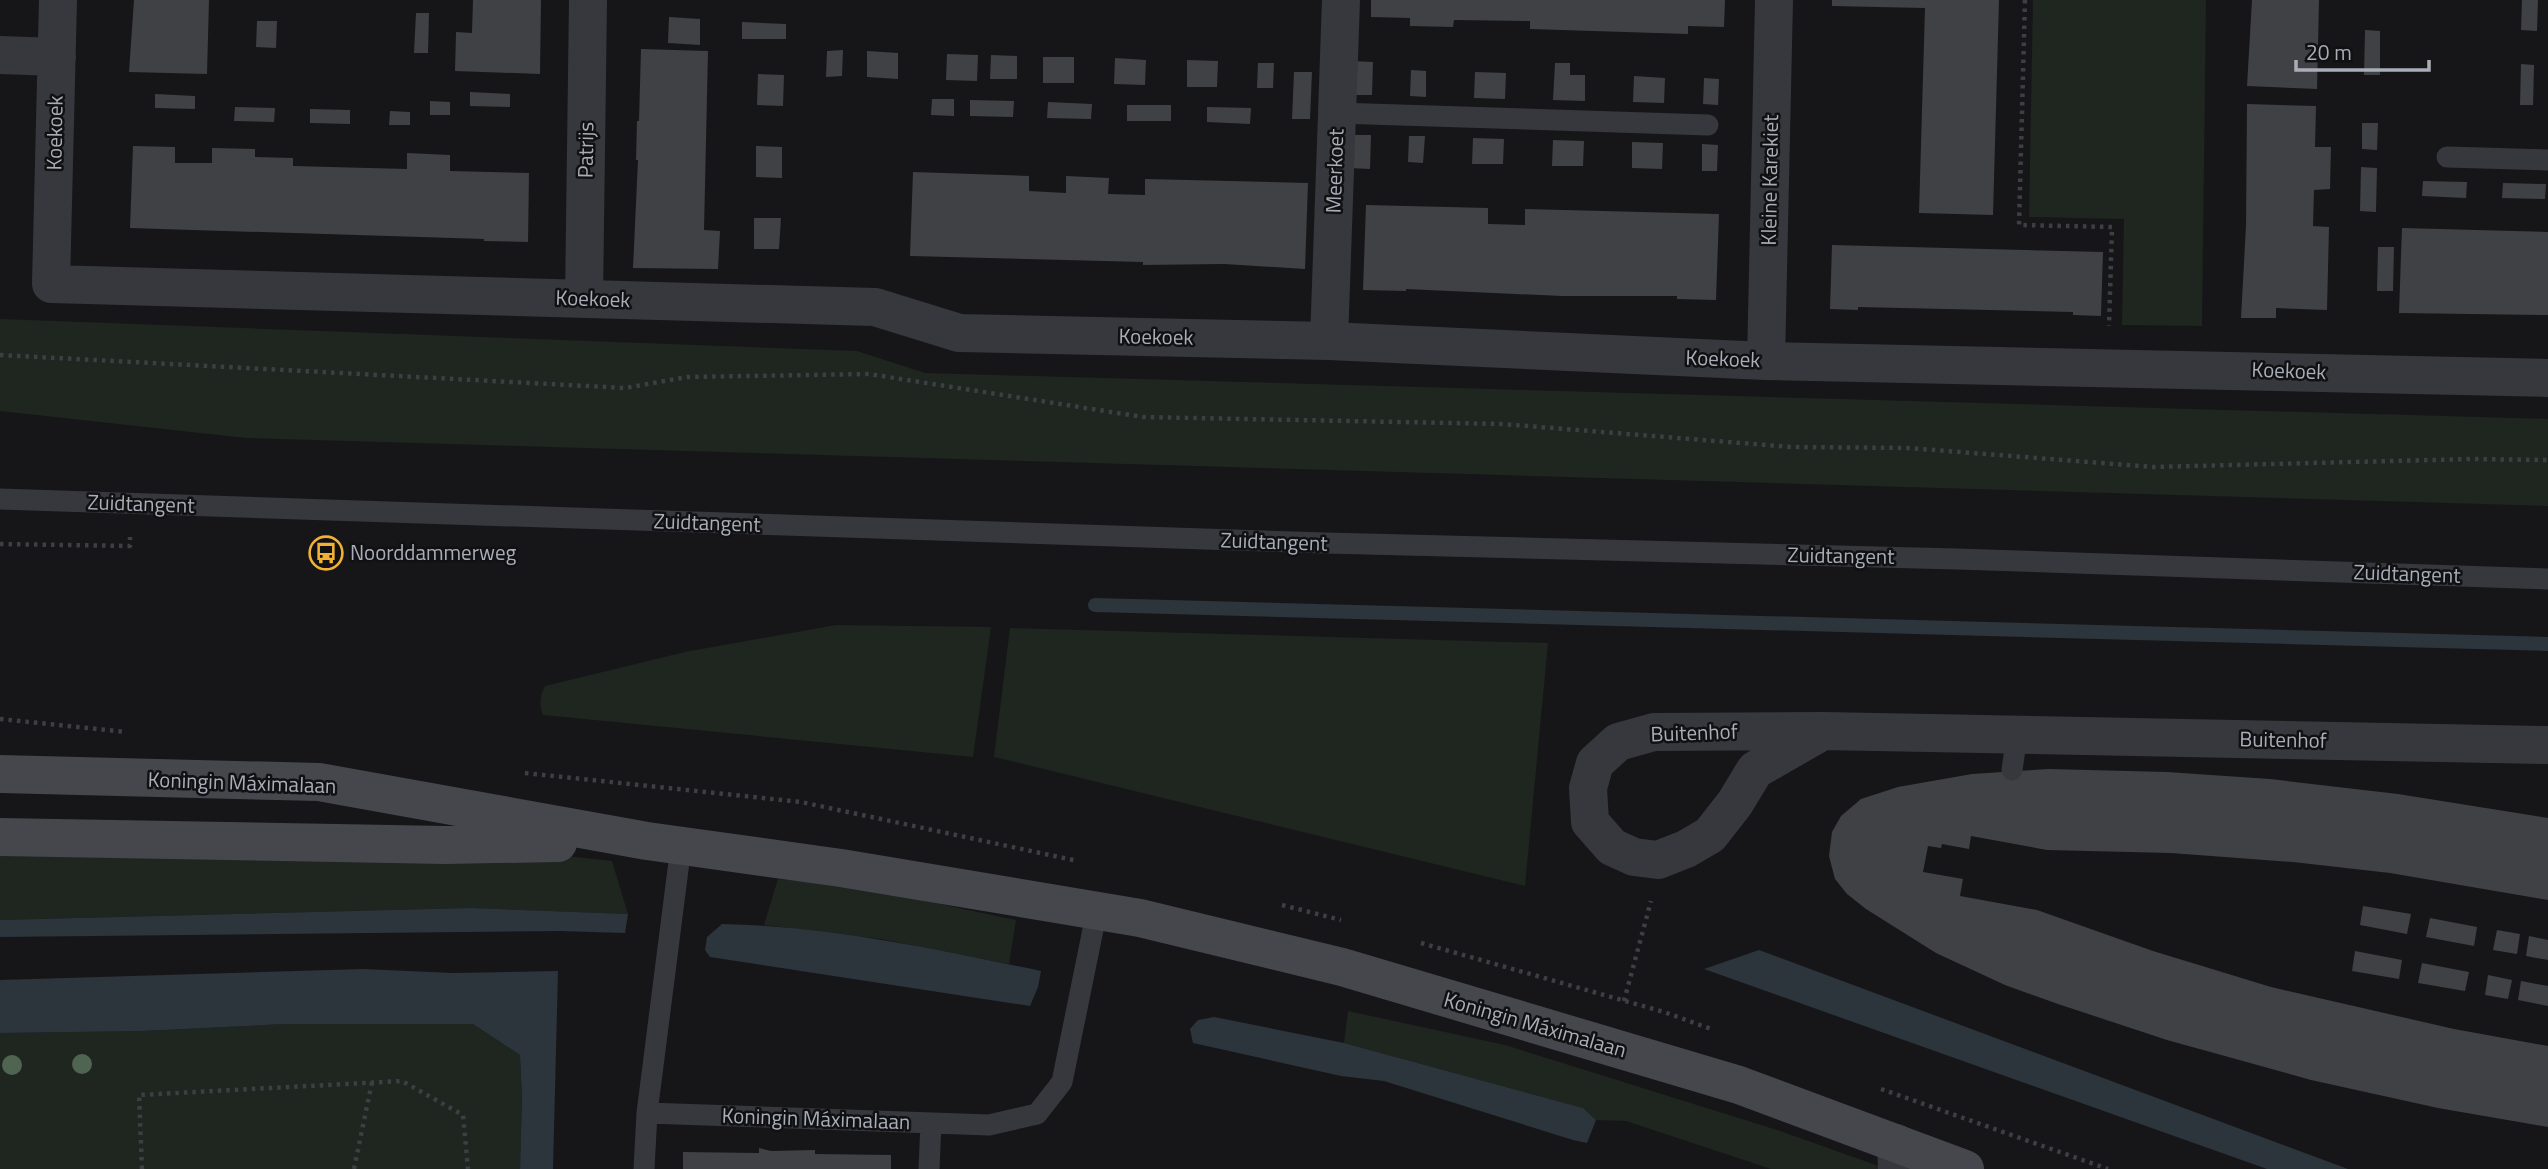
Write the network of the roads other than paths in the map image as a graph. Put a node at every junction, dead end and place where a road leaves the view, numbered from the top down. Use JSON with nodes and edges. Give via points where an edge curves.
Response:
{"nodes":[{"id":1,"x":58,"y":0,"type":"edge"},
{"id":2,"x":588,"y":0,"type":"edge"},
{"id":3,"x":1341,"y":0,"type":"edge"},
{"id":4,"x":1774,"y":0,"type":"edge"},
{"id":5,"x":0,"y":55,"type":"edge"},
{"id":6,"x":57,"y":57,"type":"junction"},
{"id":7,"x":1337,"y":113,"type":"junction"},
{"id":8,"x":1708,"y":125,"type":"dead end"},
{"id":9,"x":2447,"y":158,"type":"dead end"},
{"id":10,"x":2548,"y":160,"type":"edge"},
{"id":11,"x":584,"y":299,"type":"junction"},
{"id":12,"x":1329,"y":341,"type":"junction"},
{"id":13,"x":1766,"y":361,"type":"junction"},
{"id":14,"x":2548,"y":378,"type":"edge"},
{"id":15,"x":0,"y":499,"type":"edge"},
{"id":16,"x":2548,"y":579,"type":"edge"},
{"id":17,"x":1822,"y":731,"type":"junction"},
{"id":18,"x":2548,"y":744,"type":"edge"},
{"id":19,"x":0,"y":774,"type":"edge"},
{"id":20,"x":0,"y":837,"type":"edge"},
{"id":21,"x":664,"y":844,"type":"junction"},
{"id":22,"x":1097,"y":910,"type":"junction"},
{"id":23,"x":647,"y":1113,"type":"junction"},
{"id":24,"x":931,"y":1123,"type":"junction"},
{"id":25,"x":1896,"y":1156,"type":"edge"},
{"id":26,"x":645,"y":1169,"type":"edge"},
{"id":27,"x":929,"y":1169,"type":"edge"},
{"id":28,"x":1965,"y":1169,"type":"edge"}],
"edges":[{"from":1,"to":6,"type":"street","name":"Koekoek"},
{"from":2,"to":11,"type":"street","name":"Patrijs"},
{"from":3,"to":7,"type":"street","name":"Meerkoet"},
{"from":4,"to":13,"type":"street","name":"Kleine Karekiet"},
{"from":5,"to":6,"type":"street"},
{"from":6,"to":11,"type":"street","name":"Koekoek","via":[[51,284]]},
{"from":7,"to":8,"type":"lane"},
{"from":7,"to":12,"type":"street","name":"Meerkoet"},
{"from":9,"to":10,"type":"lane"},
{"from":11,"to":12,"type":"street","name":"Koekoek","via":[[875,307],[959,333]]},
{"from":12,"to":13,"type":"street","name":"Koekoek"},
{"from":13,"to":14,"type":"street","name":"Koekoek"},
{"from":15,"to":16,"type":"lane","name":"Zuidtangent"},
{"from":17,"to":17,"type":"street","name":"Buitenhof","via":[[1654,732],[1618,742],[1595,763],[1588,788],[1590,822],[1612,847],[1634,857],[1663,859],[1710,835],[1755,771]]},
{"from":17,"to":18,"type":"street","name":"Buitenhof","via":[[2015,753]]},
{"from":19,"to":21,"type":"main road","name":"Koningin Máximalaan","via":[[319,782]]},
{"from":20,"to":21,"type":"main road","name":"Koningin Máximalaan"},
{"from":21,"to":22,"type":"main road","name":"Koningin Máximalaan"},
{"from":21,"to":23,"type":"lane"},
{"from":22,"to":24,"type":"lane","name":"Koningin Máximalaan","via":[[1062,1082],[1037,1114],[989,1125]]},
{"from":22,"to":25,"type":"main road","name":"Koningin Máximalaan","via":[[1342,967],[1739,1085]]},
{"from":23,"to":24,"type":"lane","name":"Koningin Máximalaan"},
{"from":23,"to":26,"type":"lane"},
{"from":24,"to":27,"type":"lane"},
{"from":25,"to":28,"type":"main road","name":"Koningin Máximalaan"}]}
